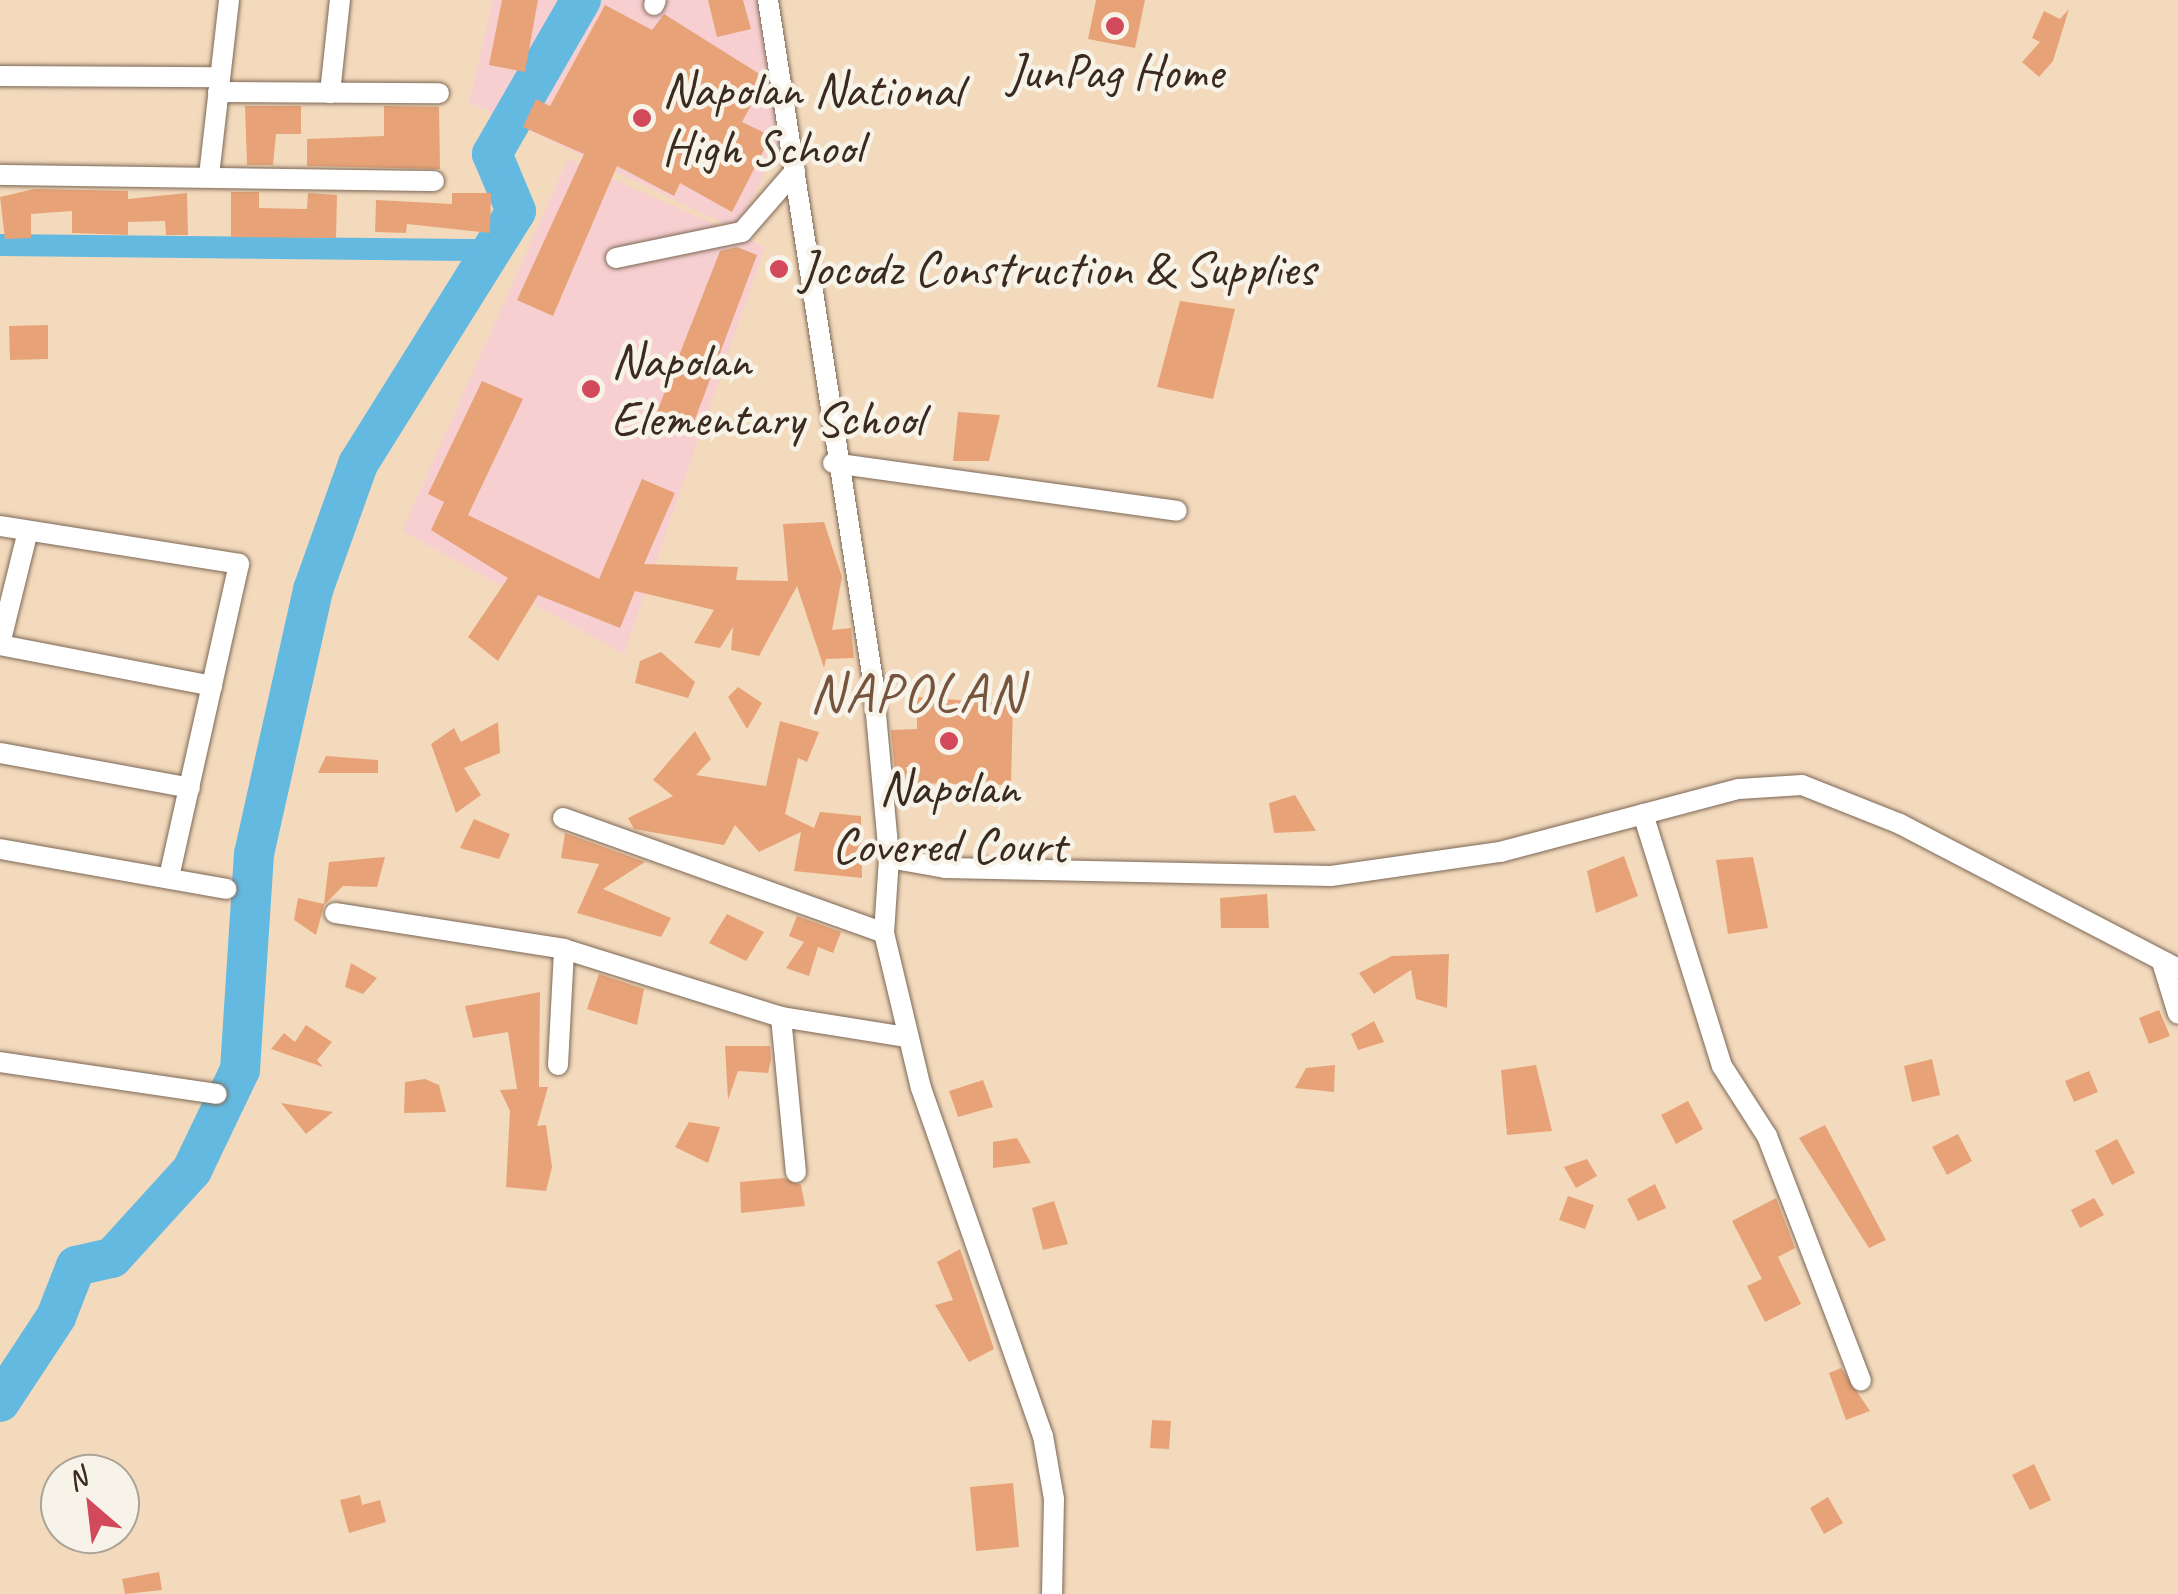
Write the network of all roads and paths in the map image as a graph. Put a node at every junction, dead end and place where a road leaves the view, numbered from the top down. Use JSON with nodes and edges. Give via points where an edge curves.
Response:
{"nodes":[{"id":1,"x":229,"y":0,"type":"edge"},
{"id":2,"x":340,"y":0,"type":"edge"},
{"id":3,"x":768,"y":0,"type":"edge"},
{"id":4,"x":0,"y":76,"type":"edge"},
{"id":5,"x":218,"y":85,"type":"junction"},
{"id":6,"x":439,"y":92,"type":"dead end"},
{"id":7,"x":330,"y":93,"type":"junction"},
{"id":8,"x":795,"y":171,"type":"junction"},
{"id":9,"x":0,"y":175,"type":"edge"},
{"id":10,"x":209,"y":176,"type":"junction"},
{"id":11,"x":434,"y":180,"type":"dead end"},
{"id":12,"x":616,"y":258,"type":"dead end"},
{"id":13,"x":833,"y":463,"type":"junction"},
{"id":14,"x":1178,"y":511,"type":"dead end"},
{"id":15,"x":0,"y":526,"type":"edge"},
{"id":16,"x":28,"y":531,"type":"junction"},
{"id":17,"x":0,"y":644,"type":"edge"},
{"id":18,"x":212,"y":686,"type":"junction"},
{"id":19,"x":0,"y":753,"type":"edge"},
{"id":20,"x":190,"y":788,"type":"junction"},
{"id":21,"x":1642,"y":814,"type":"junction"},
{"id":22,"x":563,"y":818,"type":"dead end"},
{"id":23,"x":0,"y":848,"type":"edge"},
{"id":24,"x":889,"y":858,"type":"junction"},
{"id":25,"x":169,"y":878,"type":"junction"},
{"id":26,"x":227,"y":889,"type":"dead end"},
{"id":27,"x":335,"y":913,"type":"dead end"},
{"id":28,"x":884,"y":932,"type":"junction"},
{"id":29,"x":564,"y":950,"type":"junction"},
{"id":30,"x":2170,"y":965,"type":"edge"},
{"id":31,"x":2178,"y":1014,"type":"edge"},
{"id":32,"x":781,"y":1017,"type":"junction"},
{"id":33,"x":906,"y":1037,"type":"junction"},
{"id":34,"x":0,"y":1062,"type":"edge"},
{"id":35,"x":558,"y":1065,"type":"dead end"},
{"id":36,"x":217,"y":1094,"type":"dead end"},
{"id":37,"x":796,"y":1172,"type":"dead end"},
{"id":38,"x":1861,"y":1381,"type":"dead end"},
{"id":39,"x":1052,"y":1594,"type":"edge"}],
"edges":[{"from":1,"to":5,"type":"street"},
{"from":2,"to":7,"type":"street"},
{"from":3,"to":8,"type":"street"},
{"from":4,"to":5,"type":"street"},
{"from":5,"to":7,"type":"street"},
{"from":5,"to":10,"type":"street"},
{"from":6,"to":7,"type":"street"},
{"from":8,"to":12,"type":"street","via":[[742,232]]},
{"from":8,"to":13,"type":"street"},
{"from":9,"to":10,"type":"street"},
{"from":10,"to":11,"type":"street"},
{"from":13,"to":14,"type":"street"},
{"from":13,"to":24,"type":"street","via":[[873,681]]},
{"from":15,"to":16,"type":"street"},
{"from":16,"to":17,"type":"street"},
{"from":16,"to":18,"type":"street","via":[[239,564]]},
{"from":17,"to":18,"type":"street"},
{"from":18,"to":20,"type":"street"},
{"from":19,"to":20,"type":"street"},
{"from":20,"to":25,"type":"street"},
{"from":21,"to":24,"type":"street","via":[[1500,852],[1330,876],[944,868]]},
{"from":21,"to":30,"type":"street","via":[[1770,784],[1840,795]]},
{"from":21,"to":38,"type":"street","via":[[1722,1066],[1767,1136]]},
{"from":22,"to":28,"type":"street"},
{"from":23,"to":25,"type":"street"},
{"from":24,"to":28,"type":"street"},
{"from":25,"to":26,"type":"street"},
{"from":27,"to":29,"type":"street"},
{"from":28,"to":33,"type":"street"},
{"from":29,"to":32,"type":"street"},
{"from":29,"to":35,"type":"street"},
{"from":30,"to":31,"type":"street"},
{"from":32,"to":33,"type":"street"},
{"from":32,"to":37,"type":"street"},
{"from":33,"to":39,"type":"street","via":[[1043,1436],[1054,1500]]},
{"from":34,"to":36,"type":"street"}]}
